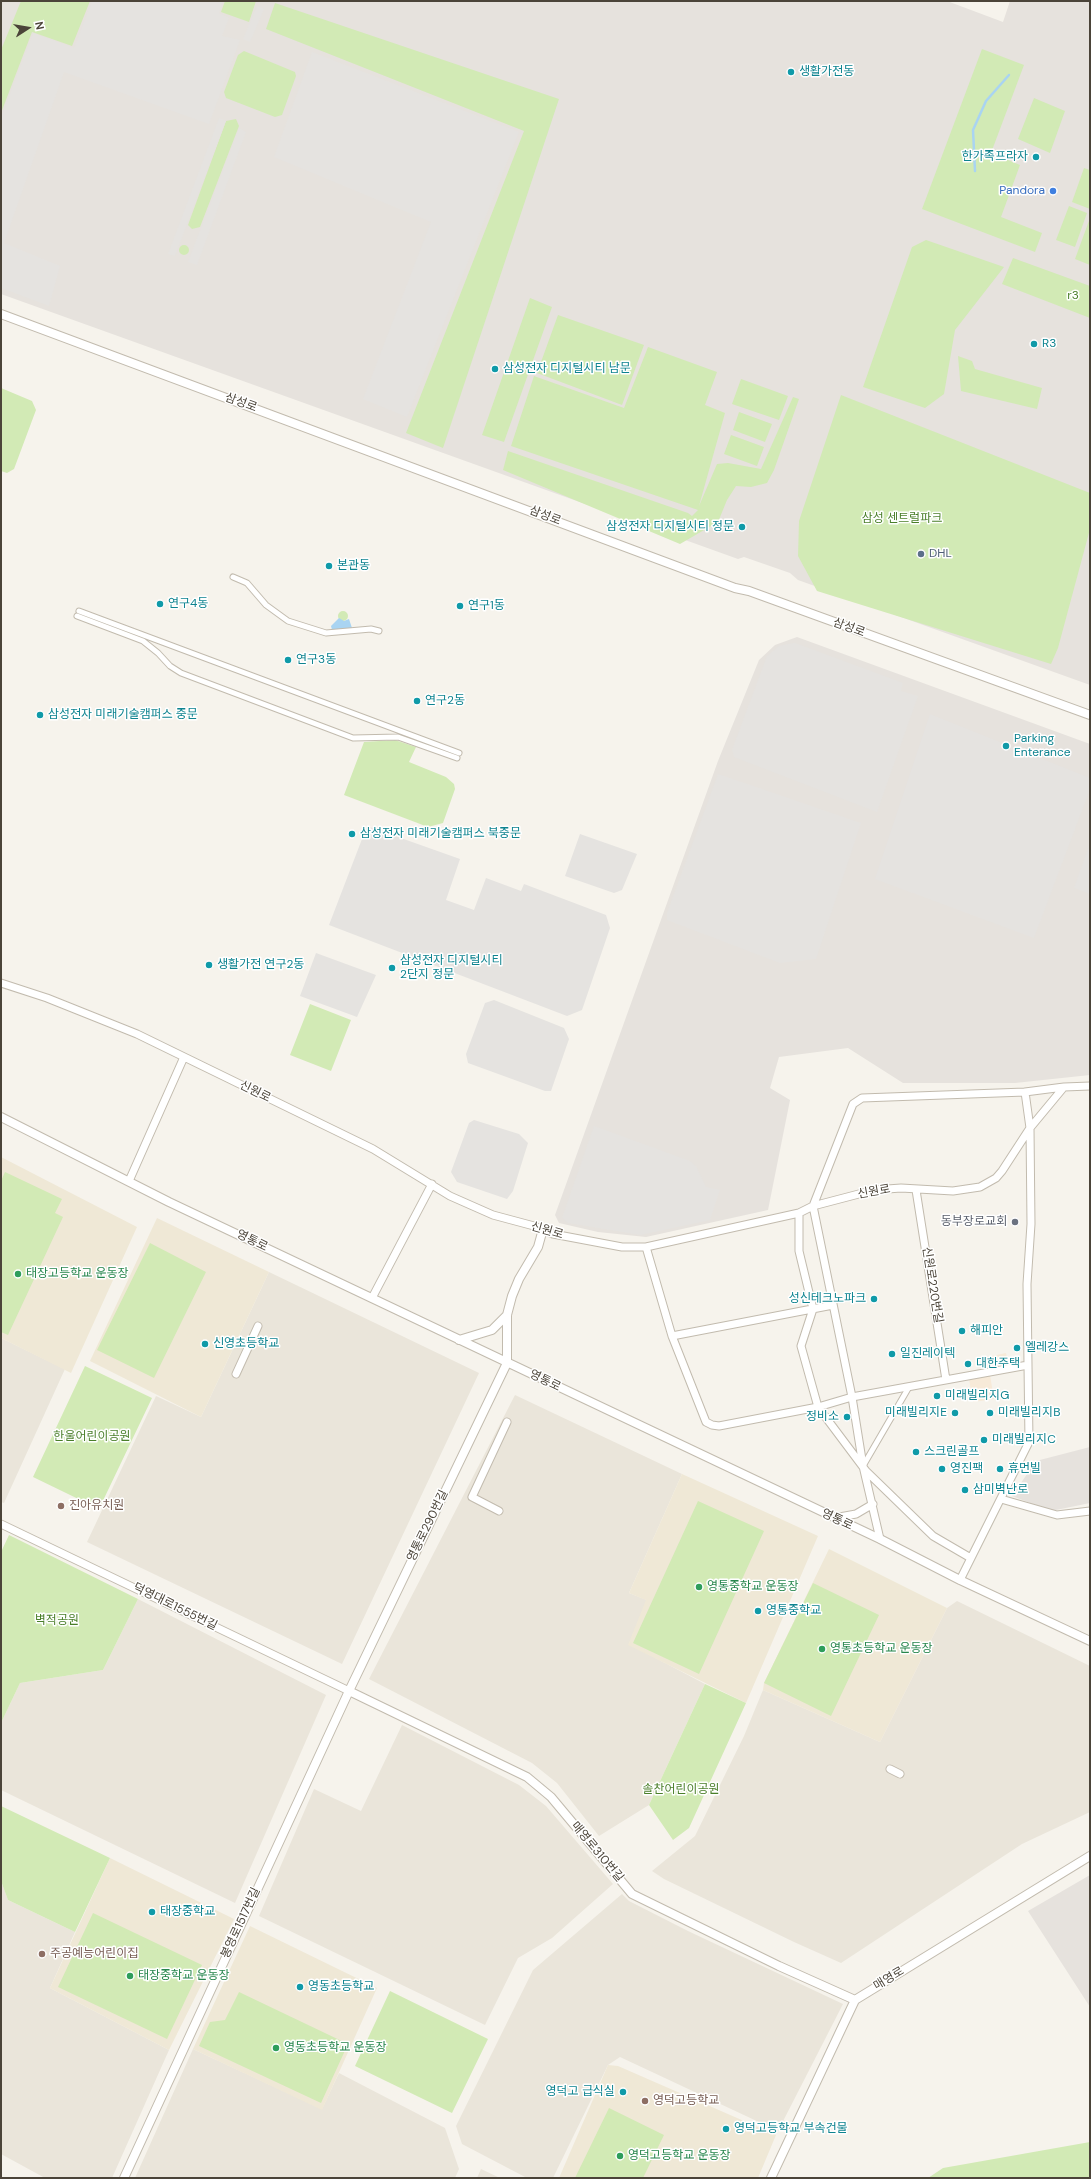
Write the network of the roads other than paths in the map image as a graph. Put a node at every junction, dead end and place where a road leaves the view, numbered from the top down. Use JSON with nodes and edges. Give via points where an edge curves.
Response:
{"nodes":[{"id":1,"x":1,"y":314,"type":"edge"},
{"id":2,"x":233,"y":577,"type":"dead end"},
{"id":3,"x":379,"y":631,"type":"dead end"},
{"id":4,"x":1090,"y":715,"type":"edge"},
{"id":5,"x":458,"y":756,"type":"joint"},
{"id":6,"x":2,"y":984,"type":"edge"},
{"id":7,"x":184,"y":1057,"type":"junction"},
{"id":8,"x":1090,"y":1086,"type":"edge"},
{"id":9,"x":1064,"y":1087,"type":"junction"},
{"id":10,"x":1025,"y":1092,"type":"junction"},
{"id":11,"x":1,"y":1117,"type":"edge"},
{"id":12,"x":1030,"y":1128,"type":"junction"},
{"id":13,"x":129,"y":1182,"type":"junction"},
{"id":14,"x":432,"y":1184,"type":"junction"},
{"id":15,"x":916,"y":1190,"type":"junction"},
{"id":16,"x":812,"y":1206,"type":"junction"},
{"id":17,"x":798,"y":1213,"type":"junction"},
{"id":18,"x":543,"y":1229,"type":"junction"},
{"id":19,"x":646,"y":1247,"type":"junction"},
{"id":20,"x":372,"y":1298,"type":"junction"},
{"id":21,"x":833,"y":1304,"type":"junction"},
{"id":22,"x":813,"y":1309,"type":"junction"},
{"id":23,"x":507,"y":1315,"type":"junction"},
{"id":24,"x":258,"y":1326,"type":"dead end"},
{"id":25,"x":672,"y":1336,"type":"junction"},
{"id":26,"x":459,"y":1340,"type":"junction"},
{"id":27,"x":507,"y":1362,"type":"junction"},
{"id":28,"x":1028,"y":1365,"type":"junction"},
{"id":29,"x":236,"y":1374,"type":"dead end"},
{"id":30,"x":946,"y":1380,"type":"junction"},
{"id":31,"x":909,"y":1387,"type":"junction"},
{"id":32,"x":852,"y":1397,"type":"junction"},
{"id":33,"x":818,"y":1407,"type":"junction"},
{"id":34,"x":508,"y":1422,"type":"dead end"},
{"id":35,"x":865,"y":1468,"type":"junction"},
{"id":36,"x":1001,"y":1499,"type":"junction"},
{"id":37,"x":873,"y":1504,"type":"junction"},
{"id":38,"x":499,"y":1511,"type":"dead end"},
{"id":39,"x":1090,"y":1511,"type":"edge"},
{"id":40,"x":833,"y":1518,"type":"junction"},
{"id":41,"x":1,"y":1524,"type":"edge"},
{"id":42,"x":880,"y":1539,"type":"junction"},
{"id":43,"x":969,"y":1557,"type":"junction"},
{"id":44,"x":960,"y":1580,"type":"junction"},
{"id":45,"x":1090,"y":1641,"type":"edge"},
{"id":46,"x":349,"y":1690,"type":"junction"},
{"id":47,"x":890,"y":1769,"type":"dead end"},
{"id":48,"x":900,"y":1774,"type":"dead end"},
{"id":49,"x":1090,"y":1856,"type":"edge"},
{"id":50,"x":855,"y":2000,"type":"junction"},
{"id":51,"x":124,"y":2178,"type":"edge"},
{"id":52,"x":771,"y":2178,"type":"edge"}],
"edges":[{"from":1,"to":4,"type":"street","name":"삼성로","via":[[735,588]]},
{"from":2,"to":3,"type":"street","via":[[247,583],[266,605],[288,621],[326,633],[370,628]]},
{"from":5,"to":5,"type":"street","via":[[398,737],[353,738],[181,673],[143,641],[78,614]]},
{"from":6,"to":7,"type":"street","name":"신원로","via":[[47,998],[116,1025]]},
{"from":7,"to":13,"type":"street"},
{"from":7,"to":14,"type":"street","name":"신원로","via":[[373,1150]]},
{"from":8,"to":9,"type":"street"},
{"from":9,"to":10,"type":"street"},
{"from":9,"to":12,"type":"street","name":"신원로"},
{"from":10,"to":12,"type":"street"},
{"from":10,"to":16,"type":"street","via":[[857,1100],[853,1104]]},
{"from":11,"to":13,"type":"street","name":"영통로"},
{"from":12,"to":15,"type":"street","name":"신원로","via":[[1002,1171],[987,1184],[953,1191]]},
{"from":12,"to":28,"type":"street"},
{"from":13,"to":20,"type":"street","name":"영통로"},
{"from":14,"to":18,"type":"street","name":"신원로","via":[[450,1196],[493,1215]]},
{"from":14,"to":20,"type":"street"},
{"from":15,"to":16,"type":"street","name":"신원로","via":[[874,1190]]},
{"from":15,"to":30,"type":"street","name":"신원로220번길"},
{"from":16,"to":17,"type":"street","name":"신원로"},
{"from":16,"to":21,"type":"street"},
{"from":17,"to":19,"type":"street","name":"신원로"},
{"from":17,"to":22,"type":"street","via":[[798,1251]]},
{"from":18,"to":19,"type":"street","name":"신원로","via":[[553,1234],[622,1247]]},
{"from":18,"to":23,"type":"street","via":[[534,1253],[514,1288]]},
{"from":19,"to":25,"type":"street"},
{"from":20,"to":26,"type":"street","name":"영통로"},
{"from":21,"to":22,"type":"street"},
{"from":21,"to":32,"type":"street"},
{"from":22,"to":25,"type":"street"},
{"from":22,"to":33,"type":"street","via":[[801,1346]]},
{"from":23,"to":26,"type":"street","via":[[492,1330]]},
{"from":23,"to":27,"type":"street"},
{"from":24,"to":29,"type":"street"},
{"from":25,"to":33,"type":"street","via":[[706,1422],[712,1425],[719,1426]]},
{"from":26,"to":27,"type":"street","name":"영통로"},
{"from":27,"to":40,"type":"street","name":"영통로"},
{"from":27,"to":46,"type":"street","name":"영통로290번길"},
{"from":28,"to":30,"type":"street"},
{"from":28,"to":36,"type":"street","via":[[1028,1442]]},
{"from":30,"to":31,"type":"street"},
{"from":31,"to":32,"type":"street"},
{"from":31,"to":35,"type":"street"},
{"from":32,"to":33,"type":"street"},
{"from":32,"to":35,"type":"street"},
{"from":33,"to":35,"type":"street"},
{"from":34,"to":38,"type":"street","via":[[472,1498]]},
{"from":35,"to":37,"type":"street"},
{"from":35,"to":43,"type":"street","via":[[933,1536]]},
{"from":36,"to":39,"type":"street","via":[[1057,1515]]},
{"from":36,"to":43,"type":"street"},
{"from":37,"to":40,"type":"street","via":[[856,1514]]},
{"from":37,"to":42,"type":"street"},
{"from":40,"to":42,"type":"street","name":"영통로"},
{"from":41,"to":46,"type":"street","name":"덕영대로1555번길"},
{"from":42,"to":44,"type":"street","name":"영통로"},
{"from":43,"to":44,"type":"street"},
{"from":44,"to":45,"type":"street","name":"영통로"},
{"from":46,"to":50,"type":"street","name":"매영로310번길","via":[[527,1778],[551,1797],[632,1894]]},
{"from":46,"to":51,"type":"street","name":"봉영로1517번길"},
{"from":47,"to":48,"type":"street"},
{"from":49,"to":50,"type":"street","name":"매영로"},
{"from":50,"to":52,"type":"street"}]}
